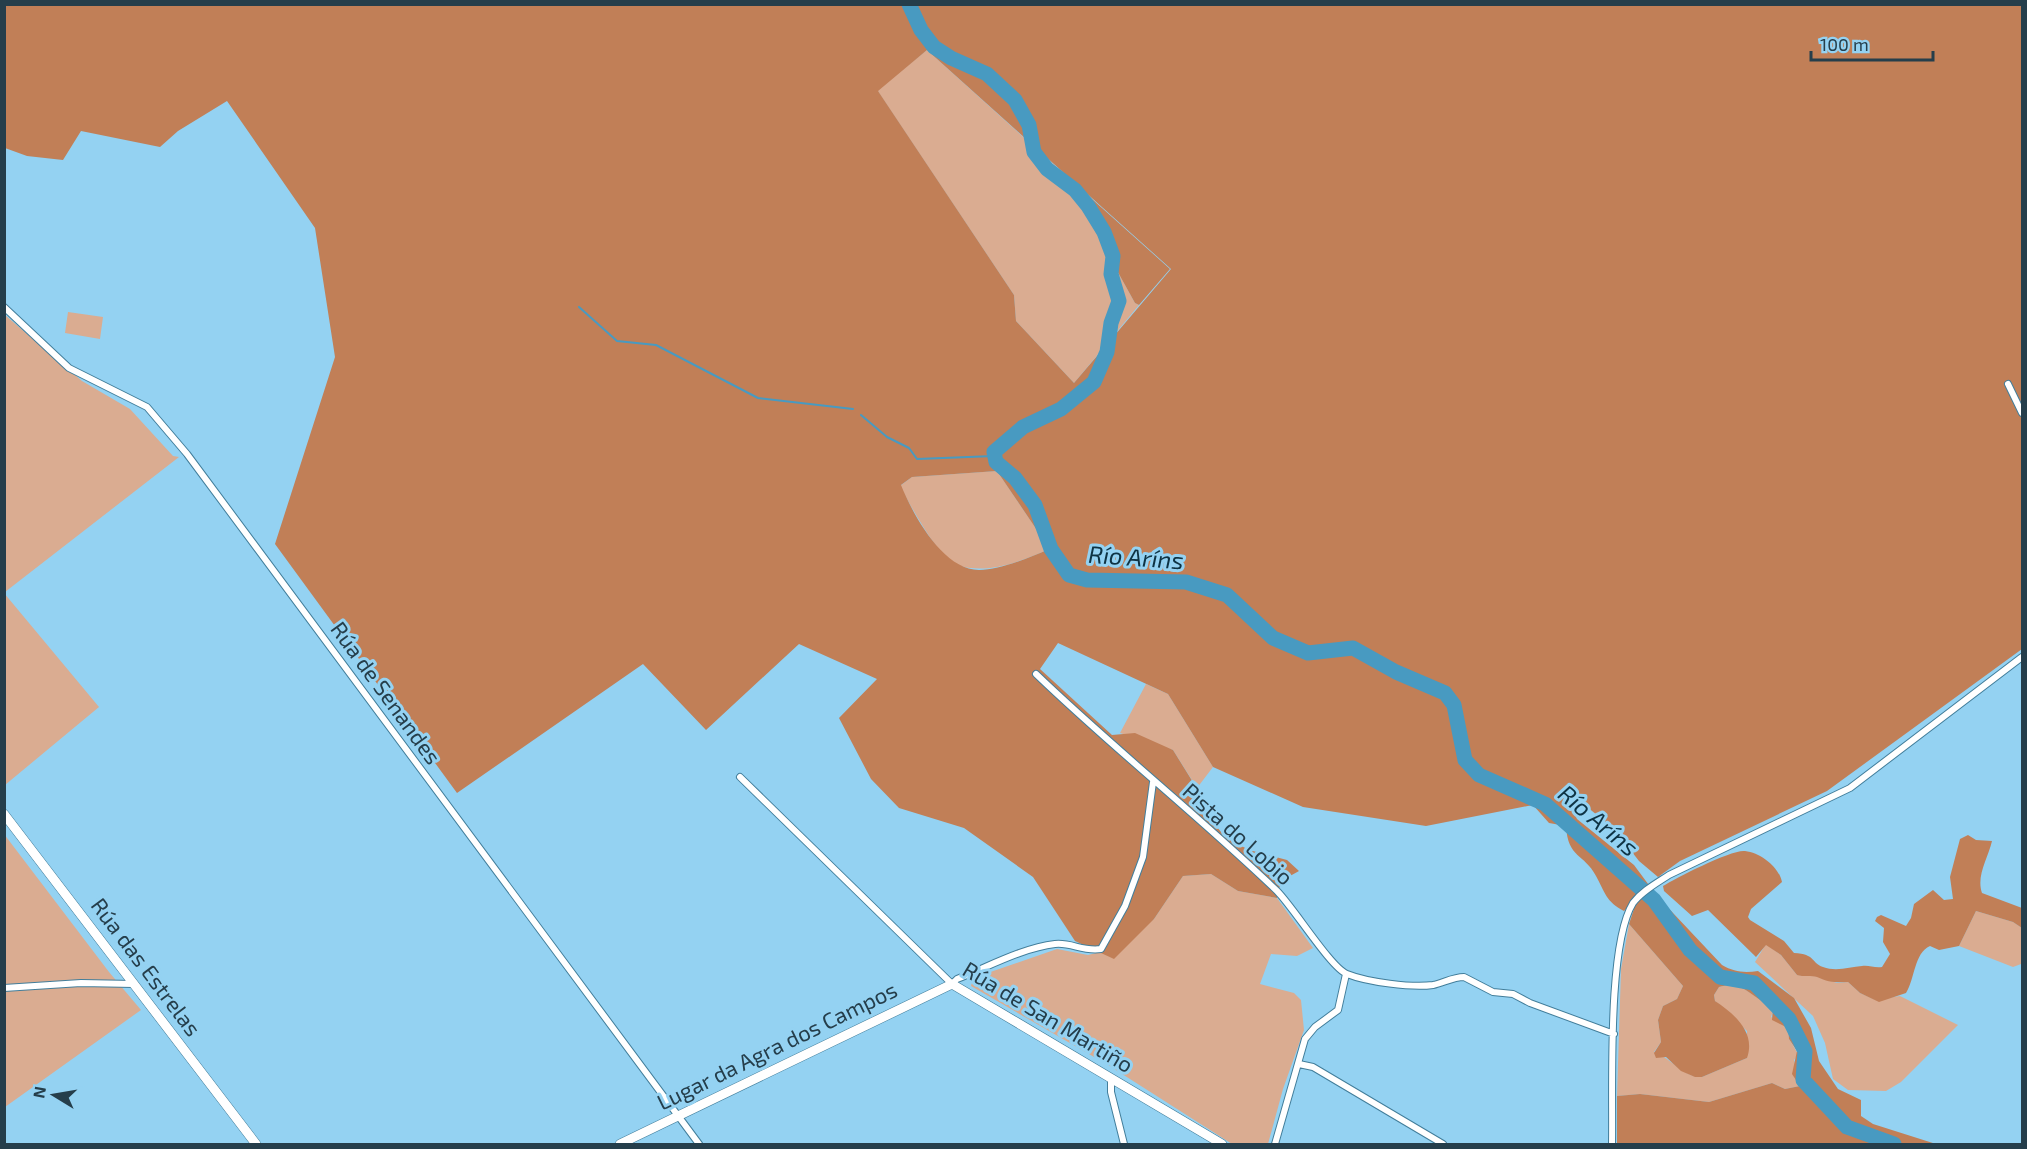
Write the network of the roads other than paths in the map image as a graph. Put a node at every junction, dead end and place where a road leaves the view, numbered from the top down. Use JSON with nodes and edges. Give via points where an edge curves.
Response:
{"nodes":[{"id":1,"x":4,"y":307,"type":"edge"},
{"id":2,"x":2008,"y":384,"type":"dead end"},
{"id":3,"x":2022,"y":413,"type":"edge"},
{"id":4,"x":2022,"y":657,"type":"edge"},
{"id":5,"x":1036,"y":674,"type":"dead end"},
{"id":6,"x":740,"y":777,"type":"dead end"},
{"id":7,"x":1153,"y":782,"type":"junction"},
{"id":8,"x":4,"y":814,"type":"edge"},
{"id":9,"x":1346,"y":974,"type":"junction"},
{"id":10,"x":134,"y":984,"type":"junction"},
{"id":11,"x":952,"y":984,"type":"junction"},
{"id":12,"x":4,"y":988,"type":"edge"},
{"id":13,"x":1614,"y":1034,"type":"junction"},
{"id":14,"x":1299,"y":1064,"type":"junction"},
{"id":15,"x":1111,"y":1078,"type":"junction"},
{"id":16,"x":679,"y":1116,"type":"junction"},
{"id":17,"x":256,"y":1144,"type":"edge"},
{"id":18,"x":620,"y":1144,"type":"edge"},
{"id":19,"x":699,"y":1144,"type":"edge"},
{"id":20,"x":1124,"y":1144,"type":"edge"},
{"id":21,"x":1222,"y":1144,"type":"edge"},
{"id":22,"x":1275,"y":1144,"type":"edge"},
{"id":23,"x":1443,"y":1144,"type":"edge"},
{"id":24,"x":1612,"y":1144,"type":"edge"}],
"edges":[{"from":1,"to":16,"type":"street","name":"Rúa de Senandes","via":[[69,369],[154,413]]},
{"from":2,"to":3,"type":"street"},
{"from":4,"to":13,"type":"street","via":[[1850,788],[1650,887],[1634,903],[1623,927]]},
{"from":5,"to":7,"type":"street","name":"Pista do Lobio"},
{"from":6,"to":11,"type":"street","name":"Rúa de San Martiño"},
{"from":7,"to":9,"type":"street","name":"Pista do Lobio","via":[[1284,898],[1329,958]]},
{"from":7,"to":11,"type":"street","via":[[1143,857],[1125,906],[1101,949],[1088,951],[1059,943],[1042,946]]},
{"from":8,"to":10,"type":"street","name":"Rúa das Estrelas"},
{"from":9,"to":13,"type":"street","via":[[1427,985],[1464,977],[1493,992],[1513,994]]},
{"from":9,"to":14,"type":"street","via":[[1338,1010],[1308,1033]]},
{"from":10,"to":12,"type":"street"},
{"from":10,"to":17,"type":"street","name":"Rúa das Estrelas"},
{"from":11,"to":15,"type":"street","name":"Rúa de San Martiño"},
{"from":11,"to":16,"type":"street","name":"Lugar da Agra dos Campos"},
{"from":13,"to":24,"type":"street"},
{"from":14,"to":22,"type":"street"},
{"from":14,"to":23,"type":"street","via":[[1313,1067]]},
{"from":15,"to":20,"type":"street"},
{"from":15,"to":21,"type":"street","name":"Rúa de San Martiño"},
{"from":16,"to":18,"type":"street","name":"Lugar da Agra dos Campos"},
{"from":16,"to":19,"type":"street","name":"Rúa de Senandes"}]}
